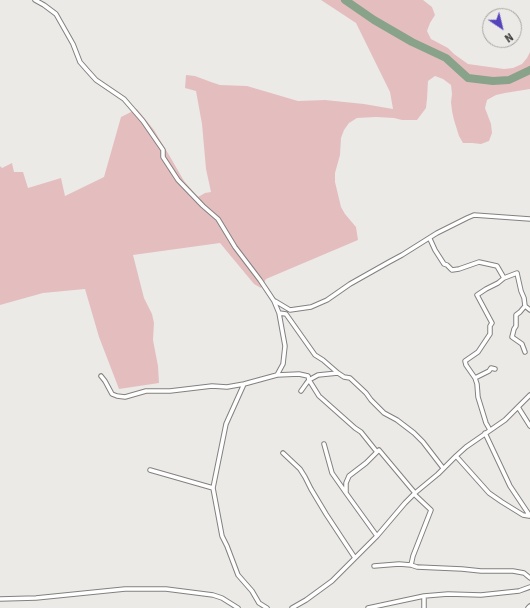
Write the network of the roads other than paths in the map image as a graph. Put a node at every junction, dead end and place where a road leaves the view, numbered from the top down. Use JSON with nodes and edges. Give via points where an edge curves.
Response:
{"nodes":[{"id":1,"x":35,"y":0,"type":"edge"},
{"id":2,"x":530,"y":220,"type":"edge"},
{"id":3,"x":430,"y":239,"type":"junction"},
{"id":4,"x":504,"y":278,"type":"junction"},
{"id":5,"x":274,"y":301,"type":"junction"},
{"id":6,"x":525,"y":306,"type":"junction"},
{"id":7,"x":530,"y":310,"type":"edge"},
{"id":8,"x":279,"y":313,"type":"junction"},
{"id":9,"x":525,"y":352,"type":"dead end"},
{"id":10,"x":495,"y":369,"type":"dead end"},
{"id":11,"x":338,"y":373,"type":"junction"},
{"id":12,"x":278,"y":375,"type":"junction"},
{"id":13,"x":101,"y":376,"type":"dead end"},
{"id":14,"x":474,"y":378,"type":"junction"},
{"id":15,"x":309,"y":380,"type":"junction"},
{"id":16,"x":244,"y":384,"type":"junction"},
{"id":17,"x":301,"y":391,"type":"dead end"},
{"id":18,"x":530,"y":395,"type":"edge"},
{"id":19,"x":518,"y":407,"type":"junction"},
{"id":20,"x":530,"y":426,"type":"edge"},
{"id":21,"x":490,"y":430,"type":"junction"},
{"id":22,"x":486,"y":433,"type":"junction"},
{"id":23,"x":324,"y":444,"type":"dead end"},
{"id":24,"x":378,"y":452,"type":"junction"},
{"id":25,"x":282,"y":453,"type":"dead end"},
{"id":26,"x":456,"y":456,"type":"junction"},
{"id":27,"x":443,"y":468,"type":"junction"},
{"id":28,"x":150,"y":470,"type":"dead end"},
{"id":29,"x":213,"y":488,"type":"junction"},
{"id":30,"x":346,"y":493,"type":"junction"},
{"id":31,"x":414,"y":493,"type":"junction"},
{"id":32,"x":530,"y":516,"type":"edge"},
{"id":33,"x":377,"y":536,"type":"junction"},
{"id":34,"x":355,"y":558,"type":"junction"},
{"id":35,"x":411,"y":565,"type":"junction"},
{"id":36,"x":374,"y":566,"type":"dead end"},
{"id":37,"x":530,"y":578,"type":"edge"},
{"id":38,"x":530,"y":587,"type":"edge"},
{"id":39,"x":424,"y":596,"type":"junction"},
{"id":40,"x":0,"y":599,"type":"edge"},
{"id":41,"x":238,"y":608,"type":"edge"},
{"id":42,"x":267,"y":608,"type":"edge"},
{"id":43,"x":292,"y":608,"type":"edge"},
{"id":44,"x":368,"y":608,"type":"edge"},
{"id":45,"x":424,"y":608,"type":"edge"}],
"edges":[{"from":1,"to":5,"type":"street","via":[[56,14],[80,62],[87,70],[96,80],[124,99],[143,121],[163,150],[163,157],[178,180],[218,219]]},
{"from":2,"to":3,"type":"street","via":[[474,215]]},
{"from":3,"to":4,"type":"street","via":[[444,264],[452,270],[479,262],[497,266]]},
{"from":3,"to":5,"type":"street","via":[[311,307],[290,310]]},
{"from":4,"to":6,"type":"street","via":[[517,273]]},
{"from":4,"to":14,"type":"street","via":[[477,295],[492,322],[487,340],[478,352],[465,361]]},
{"from":5,"to":8,"type":"street"},
{"from":6,"to":7,"type":"street"},
{"from":6,"to":9,"type":"street","via":[[516,315],[512,337],[522,344]]},
{"from":8,"to":11,"type":"street","via":[[286,314],[315,355]]},
{"from":8,"to":12,"type":"street","via":[[285,346],[283,364]]},
{"from":10,"to":14,"type":"street","via":[[491,368]]},
{"from":11,"to":15,"type":"street"},
{"from":11,"to":27,"type":"street","via":[[350,378],[384,413],[414,433]]},
{"from":12,"to":15,"type":"street","via":[[299,374],[308,376]]},
{"from":12,"to":16,"type":"street"},
{"from":13,"to":16,"type":"street","via":[[112,394],[125,397],[146,392]]},
{"from":14,"to":21,"type":"street"},
{"from":15,"to":17,"type":"street"},
{"from":15,"to":24,"type":"street","via":[[319,396],[361,432]]},
{"from":16,"to":29,"type":"street","via":[[226,424]]},
{"from":18,"to":19,"type":"street"},
{"from":19,"to":20,"type":"street"},
{"from":19,"to":21,"type":"street"},
{"from":21,"to":22,"type":"street"},
{"from":22,"to":26,"type":"street"},
{"from":22,"to":32,"type":"street","via":[[510,486]]},
{"from":23,"to":30,"type":"street","via":[[332,473]]},
{"from":24,"to":30,"type":"street","via":[[349,476]]},
{"from":24,"to":31,"type":"street","via":[[379,450]]},
{"from":25,"to":34,"type":"street","via":[[306,477],[326,514]]},
{"from":26,"to":27,"type":"street"},
{"from":26,"to":32,"type":"street","via":[[489,493],[523,515]]},
{"from":27,"to":31,"type":"street"},
{"from":28,"to":29,"type":"street"},
{"from":29,"to":42,"type":"street","via":[[222,536],[238,575],[259,603]]},
{"from":30,"to":33,"type":"street"},
{"from":31,"to":33,"type":"street"},
{"from":31,"to":35,"type":"street","via":[[431,510]]},
{"from":33,"to":34,"type":"street"},
{"from":34,"to":43,"type":"street","via":[[332,581]]},
{"from":35,"to":36,"type":"street"},
{"from":35,"to":37,"type":"street","via":[[513,571]]},
{"from":38,"to":39,"type":"street","via":[[519,591],[481,595]]},
{"from":39,"to":44,"type":"street"},
{"from":39,"to":45,"type":"street"},
{"from":40,"to":41,"type":"street","via":[[125,589],[166,589],[217,596]]}]}
